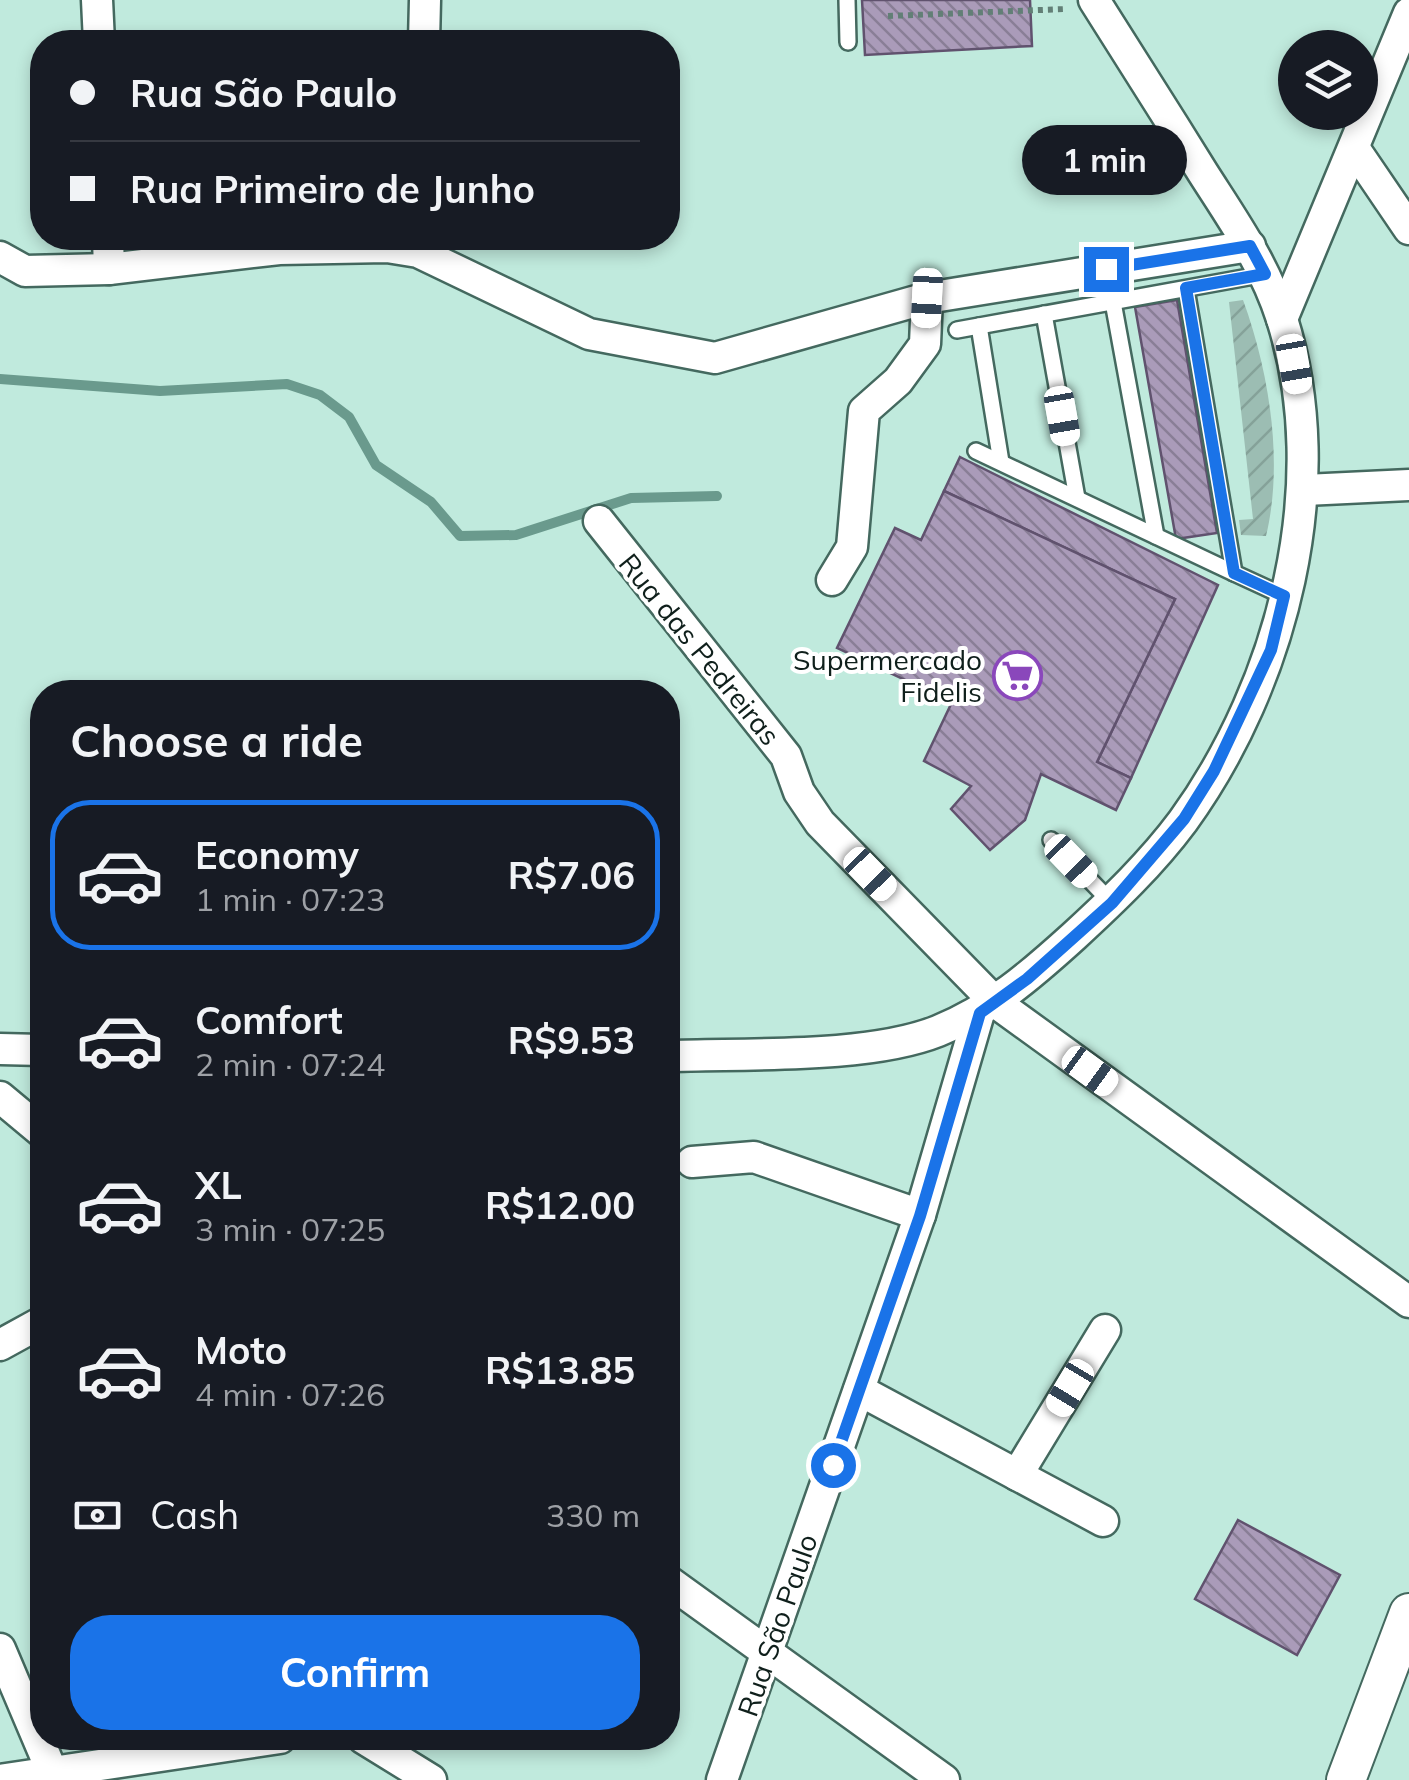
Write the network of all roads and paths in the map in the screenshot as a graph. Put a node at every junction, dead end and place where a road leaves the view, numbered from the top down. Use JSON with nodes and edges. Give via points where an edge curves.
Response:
{"nodes":[{"id":1,"x":97,"y":0,"type":"edge"},
{"id":2,"x":425,"y":0,"type":"edge"},
{"id":3,"x":847,"y":0,"type":"edge"},
{"id":4,"x":1096,"y":4,"type":"edge"},
{"id":5,"x":1409,"y":13,"type":"edge"},
{"id":6,"x":888,"y":16,"type":"dead end"},
{"id":7,"x":98,"y":30,"type":"edge"},
{"id":8,"x":424,"y":30,"type":"edge"},
{"id":9,"x":848,"y":42,"type":"dead end"},
{"id":10,"x":1356,"y":150,"type":"junction"},
{"id":11,"x":1409,"y":228,"type":"edge"},
{"id":12,"x":1250,"y":246,"type":"junction"},
{"id":13,"x":108,"y":250,"type":"edge"},
{"id":14,"x":270,"y":250,"type":"edge"},
{"id":15,"x":428,"y":250,"type":"edge"},
{"id":16,"x":0,"y":256,"type":"edge"},
{"id":17,"x":109,"y":269,"type":"junction"},
{"id":18,"x":1265,"y":274,"type":"junction"},
{"id":19,"x":1186,"y":288,"type":"junction"},
{"id":20,"x":927,"y":298,"type":"junction"},
{"id":21,"x":1113,"y":302,"type":"junction"},
{"id":22,"x":1044,"y":314,"type":"junction"},
{"id":23,"x":1282,"y":318,"type":"junction"},
{"id":24,"x":980,"y":326,"type":"junction"},
{"id":25,"x":957,"y":330,"type":"dead end"},
{"id":26,"x":976,"y":451,"type":"dead end"},
{"id":27,"x":1002,"y":462,"type":"junction"},
{"id":28,"x":1409,"y":485,"type":"edge"},
{"id":29,"x":1305,"y":490,"type":"junction"},
{"id":30,"x":1077,"y":498,"type":"junction"},
{"id":31,"x":599,"y":522,"type":"dead end"},
{"id":32,"x":1156,"y":536,"type":"junction"},
{"id":33,"x":1234,"y":573,"type":"junction"},
{"id":34,"x":832,"y":580,"type":"dead end"},
{"id":35,"x":1284,"y":596,"type":"junction"},
{"id":36,"x":1051,"y":840,"type":"dead end"},
{"id":37,"x":1112,"y":903,"type":"junction"},
{"id":38,"x":987,"y":1008,"type":"junction"},
{"id":39,"x":0,"y":1049,"type":"edge"},
{"id":40,"x":30,"y":1050,"type":"edge"},
{"id":41,"x":680,"y":1055,"type":"edge"},
{"id":42,"x":0,"y":1097,"type":"edge"},
{"id":43,"x":30,"y":1122,"type":"edge"},
{"id":44,"x":692,"y":1162,"type":"dead end"},
{"id":45,"x":920,"y":1216,"type":"junction"},
{"id":46,"x":1409,"y":1302,"type":"edge"},
{"id":47,"x":30,"y":1328,"type":"edge"},
{"id":48,"x":1105,"y":1330,"type":"dead end"},
{"id":49,"x":0,"y":1344,"type":"edge"},
{"id":50,"x":859,"y":1390,"type":"junction"},
{"id":51,"x":1017,"y":1474,"type":"junction"},
{"id":52,"x":1103,"y":1521,"type":"dead end"},
{"id":53,"x":680,"y":1590,"type":"edge"},
{"id":54,"x":1409,"y":1613,"type":"edge"},
{"id":55,"x":0,"y":1650,"type":"edge"},
{"id":56,"x":767,"y":1653,"type":"junction"},
{"id":57,"x":30,"y":1722,"type":"edge"},
{"id":58,"x":42,"y":1750,"type":"edge"},
{"id":59,"x":204,"y":1750,"type":"edge"},
{"id":60,"x":382,"y":1750,"type":"edge"},
{"id":61,"x":52,"y":1774,"type":"junction"},
{"id":62,"x":0,"y":1780,"type":"edge"},
{"id":63,"x":431,"y":1780,"type":"edge"},
{"id":64,"x":722,"y":1780,"type":"edge"},
{"id":65,"x":944,"y":1780,"type":"edge"},
{"id":66,"x":1346,"y":1780,"type":"edge"}],
"edges":[{"from":1,"to":7,"type":"street"},
{"from":2,"to":8,"type":"street"},
{"from":3,"to":9,"type":"lane"},
{"from":4,"to":6,"type":"path"},
{"from":4,"to":12,"type":"street"},
{"from":5,"to":10,"type":"street"},
{"from":10,"to":11,"type":"street"},
{"from":10,"to":23,"type":"street"},
{"from":12,"to":18,"type":"street"},
{"from":12,"to":20,"type":"street"},
{"from":13,"to":17,"type":"street"},
{"from":14,"to":17,"type":"street"},
{"from":15,"to":20,"type":"street","via":[[589,334],[715,358]]},
{"from":16,"to":17,"type":"street","via":[[25,271]]},
{"from":18,"to":19,"type":"lane"},
{"from":18,"to":23,"type":"street"},
{"from":19,"to":21,"type":"lane"},
{"from":19,"to":33,"type":"lane"},
{"from":20,"to":34,"type":"street","via":[[924,344],[898,381],[864,411],[852,547]]},
{"from":21,"to":22,"type":"lane"},
{"from":21,"to":32,"type":"lane"},
{"from":22,"to":24,"type":"lane"},
{"from":22,"to":30,"type":"lane"},
{"from":23,"to":29,"type":"street","via":[[1303,416]]},
{"from":24,"to":25,"type":"lane"},
{"from":24,"to":27,"type":"lane"},
{"from":26,"to":27,"type":"lane"},
{"from":27,"to":30,"type":"lane"},
{"from":28,"to":29,"type":"street"},
{"from":29,"to":35,"type":"street"},
{"from":30,"to":32,"type":"lane"},
{"from":31,"to":38,"type":"street","name":"Rua das Pedreiras","via":[[786,756],[820,824]]},
{"from":32,"to":33,"type":"lane"},
{"from":33,"to":35,"type":"lane"},
{"from":35,"to":37,"type":"street","via":[[1271,650],[1214,771],[1184,819]]},
{"from":36,"to":37,"type":"lane"},
{"from":37,"to":38,"type":"street"},
{"from":38,"to":41,"type":"street","via":[[933,1033],[893,1042]]},
{"from":38,"to":45,"type":"street","name":"Rua São Paulo"},
{"from":38,"to":46,"type":"street","name":"Rua das Pedreiras"},
{"from":39,"to":40,"type":"street"},
{"from":42,"to":43,"type":"street"},
{"from":44,"to":45,"type":"street","via":[[754,1158]]},
{"from":45,"to":50,"type":"street","name":"Rua São Paulo"},
{"from":47,"to":49,"type":"street"},
{"from":48,"to":51,"type":"street"},
{"from":50,"to":51,"type":"street"},
{"from":50,"to":56,"type":"street","name":"Rua São Paulo"},
{"from":51,"to":52,"type":"street"},
{"from":53,"to":56,"type":"street"},
{"from":54,"to":66,"type":"street"},
{"from":55,"to":57,"type":"street"},
{"from":56,"to":64,"type":"street","name":"Rua São Paulo"},
{"from":56,"to":65,"type":"street"},
{"from":58,"to":61,"type":"street"},
{"from":59,"to":61,"type":"street"},
{"from":60,"to":63,"type":"street"},
{"from":61,"to":62,"type":"street"}]}
